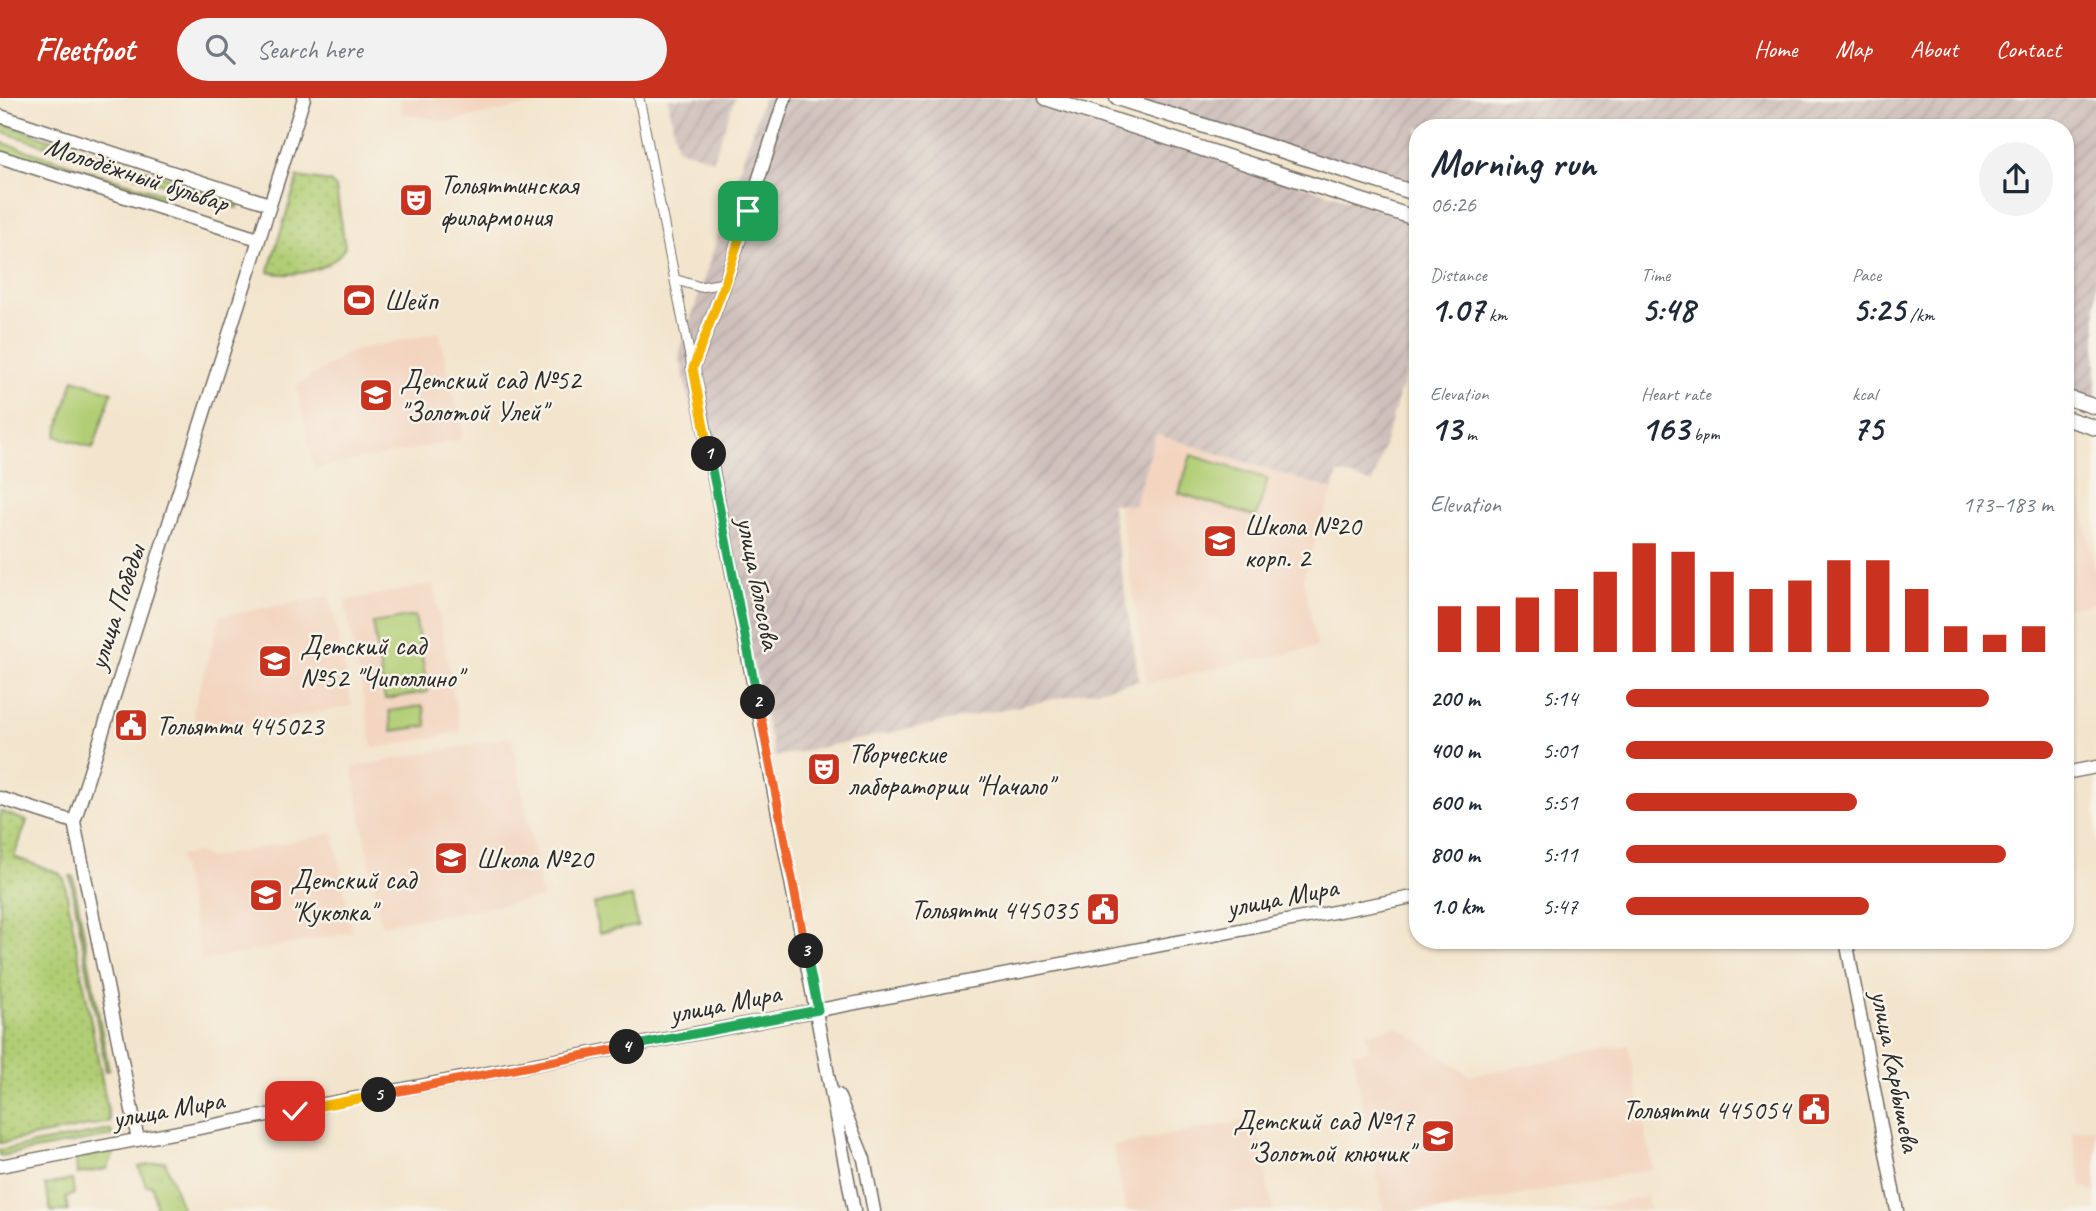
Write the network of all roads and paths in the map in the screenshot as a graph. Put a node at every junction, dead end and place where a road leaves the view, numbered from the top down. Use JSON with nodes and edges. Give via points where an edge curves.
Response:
{"nodes":[{"id":1,"x":304,"y":98,"type":"edge"},
{"id":2,"x":639,"y":98,"type":"edge"},
{"id":3,"x":785,"y":98,"type":"edge"},
{"id":4,"x":1046,"y":98,"type":"edge"},
{"id":5,"x":1118,"y":98,"type":"edge"},
{"id":6,"x":1081,"y":103,"type":"edge"},
{"id":7,"x":0,"y":116,"type":"edge"},
{"id":8,"x":1251,"y":141,"type":"junction"},
{"id":9,"x":0,"y":157,"type":"edge"},
{"id":10,"x":1244,"y":163,"type":"junction"},
{"id":11,"x":1409,"y":191,"type":"edge"},
{"id":12,"x":268,"y":205,"type":"junction"},
{"id":13,"x":1409,"y":216,"type":"edge"},
{"id":14,"x":258,"y":239,"type":"junction"},
{"id":15,"x":677,"y":280,"type":"junction"},
{"id":16,"x":725,"y":283,"type":"junction"},
{"id":17,"x":693,"y":368,"type":"junction"},
{"id":18,"x":2074,"y":400,"type":"edge"},
{"id":19,"x":2096,"y":407,"type":"edge"},
{"id":20,"x":2074,"y":421,"type":"edge"},
{"id":21,"x":2096,"y":428,"type":"edge"},
{"id":22,"x":2096,"y":767,"type":"edge"},
{"id":23,"x":2074,"y":771,"type":"edge"},
{"id":24,"x":0,"y":798,"type":"edge"},
{"id":25,"x":74,"y":822,"type":"junction"},
{"id":26,"x":1409,"y":898,"type":"edge"},
{"id":27,"x":1848,"y":949,"type":"edge"},
{"id":28,"x":818,"y":1010,"type":"junction"},
{"id":29,"x":825,"y":1054,"type":"junction"},
{"id":30,"x":138,"y":1140,"type":"junction"},
{"id":31,"x":864,"y":1159,"type":"junction"},
{"id":32,"x":845,"y":1162,"type":"junction"},
{"id":33,"x":0,"y":1166,"type":"edge"},
{"id":34,"x":854,"y":1211,"type":"edge"},
{"id":35,"x":874,"y":1211,"type":"edge"},
{"id":36,"x":1897,"y":1211,"type":"edge"}],
"edges":[{"from":1,"to":12,"type":"main road","name":"улица Победы"},
{"from":2,"to":15,"type":"street"},
{"from":3,"to":16,"type":"main road"},
{"from":4,"to":6,"type":"main road"},
{"from":5,"to":8,"type":"main road"},
{"from":6,"to":10,"type":"main road"},
{"from":7,"to":12,"type":"main road","name":"Молодёжный бульвар"},
{"from":8,"to":10,"type":"main road"},
{"from":8,"to":11,"type":"main road"},
{"from":9,"to":14,"type":"main road","name":"Молодёжный бульвар"},
{"from":10,"to":13,"type":"main road"},
{"from":12,"to":14,"type":"main road","name":"улица Победы"},
{"from":14,"to":25,"type":"main road","name":"улица Победы"},
{"from":15,"to":16,"type":"street","via":[[700,287]]},
{"from":15,"to":17,"type":"street"},
{"from":16,"to":17,"type":"main road"},
{"from":17,"to":28,"type":"main road","name":"улица Голосова"},
{"from":18,"to":19,"type":"main road"},
{"from":20,"to":21,"type":"main road"},
{"from":22,"to":23,"type":"main road"},
{"from":24,"to":25,"type":"main road"},
{"from":25,"to":30,"type":"main road","name":"улица Победы"},
{"from":26,"to":28,"type":"main road","name":"улица Мира"},
{"from":27,"to":36,"type":"main road","name":"улица Карбышева"},
{"from":28,"to":29,"type":"main road","name":"улица Голосова"},
{"from":28,"to":30,"type":"main road","name":"улица Мира"},
{"from":29,"to":31,"type":"main road","name":"улица Голосова"},
{"from":29,"to":32,"type":"main road","name":"улица Голосова"},
{"from":30,"to":33,"type":"main road","name":"улица Мира"},
{"from":31,"to":32,"type":"main road","via":[[856,1156]]},
{"from":31,"to":35,"type":"main road","name":"улица Голосова"},
{"from":32,"to":34,"type":"main road","name":"улица Голосова"}]}
